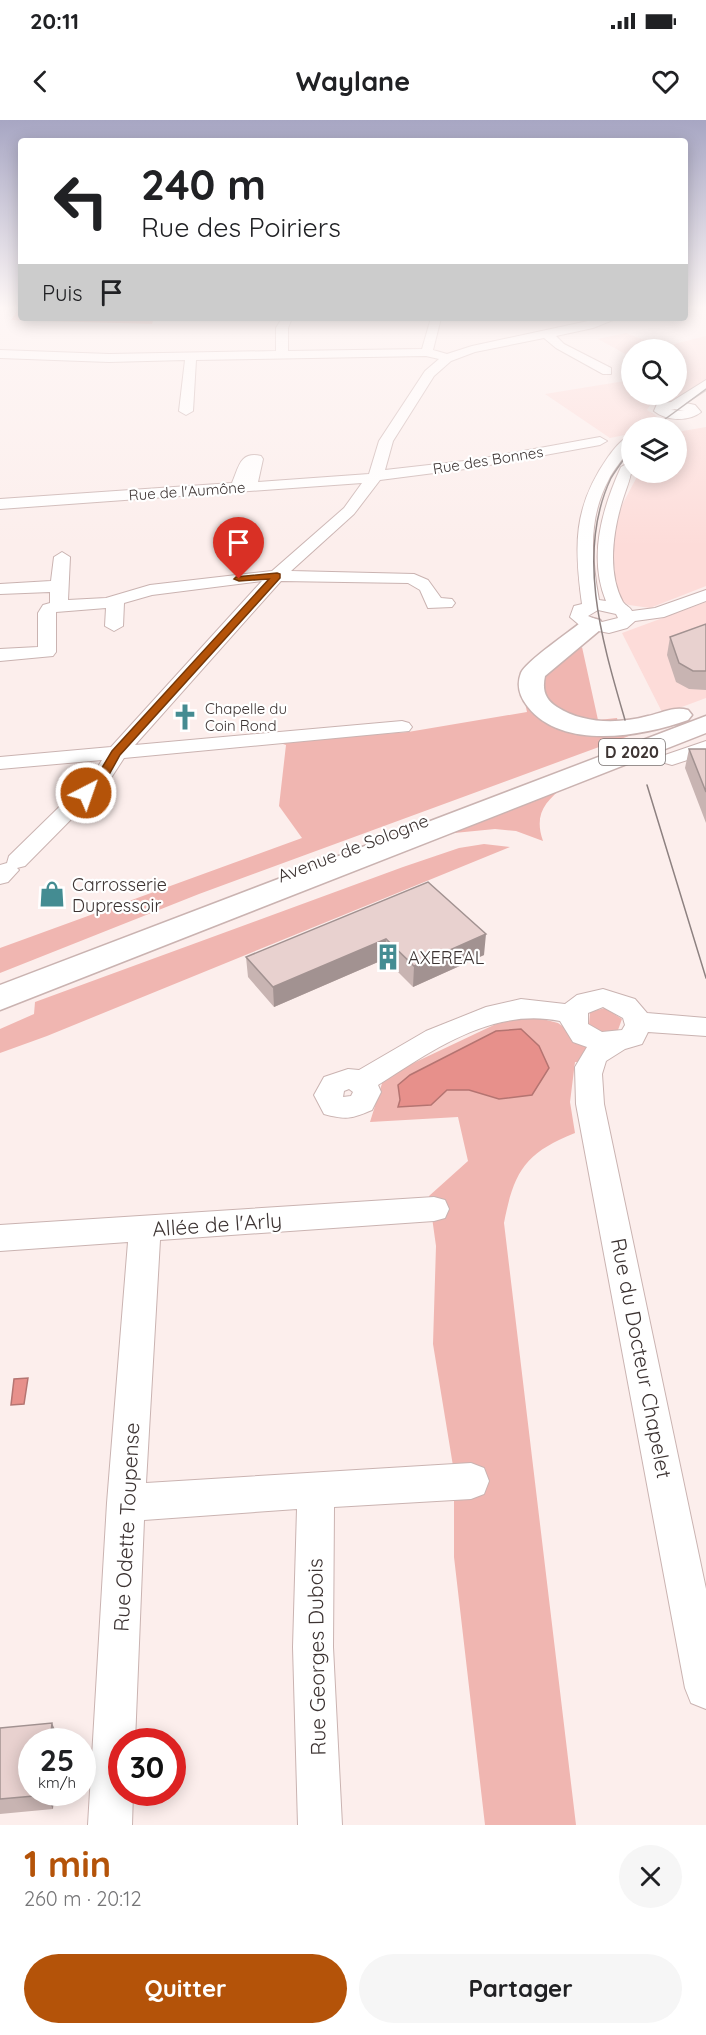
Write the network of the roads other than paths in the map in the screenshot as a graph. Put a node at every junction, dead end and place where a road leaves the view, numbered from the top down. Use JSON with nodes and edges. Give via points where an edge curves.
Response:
{"nodes":[{"id":1,"x":188,"y":388,"type":"edge"},
{"id":2,"x":420,"y":388,"type":"edge"},
{"id":3,"x":703,"y":388,"type":"edge"},
{"id":4,"x":706,"y":395,"type":"edge"},
{"id":5,"x":186,"y":411,"type":"dead end"},
{"id":6,"x":679,"y":415,"type":"edge"},
{"id":7,"x":600,"y":441,"type":"dead end"},
{"id":8,"x":621,"y":455,"type":"edge"},
{"id":9,"x":375,"y":477,"type":"junction"},
{"id":10,"x":621,"y":483,"type":"edge"},
{"id":11,"x":0,"y":504,"type":"edge"},
{"id":12,"x":62,"y":557,"type":"dead end"},
{"id":13,"x":277,"y":576,"type":"junction"},
{"id":14,"x":0,"y":589,"type":"edge"},
{"id":15,"x":706,"y":595,"type":"edge"},
{"id":16,"x":59,"y":598,"type":"junction"},
{"id":17,"x":115,"y":601,"type":"junction"},
{"id":18,"x":446,"y":603,"type":"dead end"},
{"id":19,"x":622,"y":613,"type":"junction"},
{"id":20,"x":591,"y":615,"type":"junction"},
{"id":21,"x":114,"y":626,"type":"dead end"},
{"id":22,"x":0,"y":656,"type":"edge"},
{"id":23,"x":706,"y":706,"type":"edge"},
{"id":24,"x":706,"y":712,"type":"edge"},
{"id":25,"x":706,"y":726,"type":"edge"},
{"id":26,"x":402,"y":727,"type":"dead end"},
{"id":27,"x":706,"y":747,"type":"edge"},
{"id":28,"x":116,"y":754,"type":"junction"},
{"id":29,"x":672,"y":759,"type":"dead end"},
{"id":30,"x":0,"y":763,"type":"edge"},
{"id":31,"x":8,"y":869,"type":"edge"},
{"id":32,"x":0,"y":985,"type":"edge"},
{"id":33,"x":0,"y":998,"type":"edge"},
{"id":34,"x":573,"y":1015,"type":"junction"},
{"id":35,"x":706,"y":1027,"type":"edge"},
{"id":36,"x":627,"y":1034,"type":"junction"},
{"id":37,"x":363,"y":1081,"type":"dead end"},
{"id":38,"x":434,"y":1209,"type":"dead end"},
{"id":39,"x":145,"y":1229,"type":"junction"},
{"id":40,"x":0,"y":1238,"type":"edge"},
{"id":41,"x":471,"y":1481,"type":"dead end"},
{"id":42,"x":316,"y":1490,"type":"junction"},
{"id":43,"x":126,"y":1503,"type":"junction"},
{"id":44,"x":706,"y":1688,"type":"edge"},
{"id":45,"x":110,"y":1825,"type":"edge"},
{"id":46,"x":320,"y":1825,"type":"edge"}],
"edges":[{"from":1,"to":5,"type":"street"},
{"from":2,"to":9,"type":"street","via":[[386,441]]},
{"from":3,"to":6,"type":"street"},
{"from":4,"to":6,"type":"street"},
{"from":7,"to":9,"type":"street","name":"Rue des Bonnes"},
{"from":8,"to":20,"type":"street","via":[[601,483],[585,525]]},
{"from":9,"to":11,"type":"street","name":"Rue de l'Aumône"},
{"from":9,"to":13,"type":"street","via":[[349,511]]},
{"from":10,"to":19,"type":"street","via":[[608,517],[609,589]]},
{"from":12,"to":16,"type":"street"},
{"from":13,"to":17,"type":"street","via":[[150,590]]},
{"from":13,"to":18,"type":"street","via":[[416,579],[429,589],[434,604]]},
{"from":13,"to":28,"type":"street"},
{"from":14,"to":16,"type":"street","via":[[52,586]]},
{"from":15,"to":19,"type":"street","via":[[658,614]]},
{"from":16,"to":17,"type":"street"},
{"from":16,"to":22,"type":"street","via":[[47,613],[47,652]]},
{"from":17,"to":21,"type":"street"},
{"from":19,"to":20,"type":"street","via":[[616,626]]},
{"from":20,"to":23,"type":"main road","via":[[533,673],[529,683],[532,697],[540,707],[578,725],[607,729],[652,724]]},
{"from":24,"to":32,"type":"main road","name":"Avenue de Sologne"},
{"from":25,"to":33,"type":"main road","name":"Avenue de Sologne"},
{"from":26,"to":28,"type":"street"},
{"from":27,"to":29,"type":"street"},
{"from":28,"to":30,"type":"street"},
{"from":28,"to":31,"type":"street","via":[[102,777]]},
{"from":34,"to":36,"type":"street","via":[[573,1022],[594,1041]]},
{"from":34,"to":36,"type":"street","via":[[586,1001],[611,999],[632,1011]]},
{"from":34,"to":37,"type":"street","via":[[548,1009],[512,1009],[473,1022],[390,1063]]},
{"from":35,"to":36,"type":"street","via":[[649,1023]]},
{"from":36,"to":44,"type":"street","name":"Rue du Docteur Chapelet","via":[[592,1056],[588,1066],[591,1104]]},
{"from":38,"to":39,"type":"street","name":"Allée de l'Arly"},
{"from":39,"to":40,"type":"street","name":"Allée de l'Arly"},
{"from":39,"to":43,"type":"street","name":"Rue Odette Toupense"},
{"from":41,"to":42,"type":"street"},
{"from":42,"to":43,"type":"street"},
{"from":42,"to":46,"type":"street","name":"Rue Georges Dubois","via":[[313,1647]]},
{"from":43,"to":45,"type":"street","name":"Rue Odette Toupense"}]}
